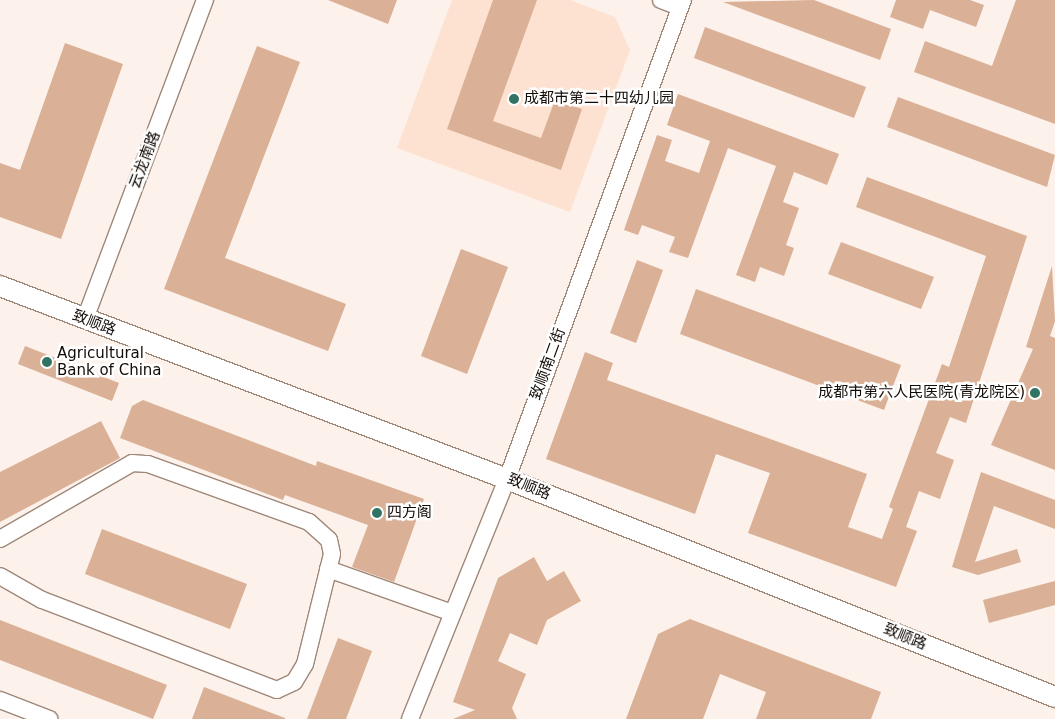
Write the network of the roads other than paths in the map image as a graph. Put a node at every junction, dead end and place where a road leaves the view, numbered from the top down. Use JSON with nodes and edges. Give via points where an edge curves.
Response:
{"nodes":[{"id":1,"x":205,"y":0,"type":"edge"},
{"id":2,"x":661,"y":0,"type":"edge"},
{"id":3,"x":680,"y":3,"type":"edge"},
{"id":4,"x":0,"y":286,"type":"edge"},
{"id":5,"x":85,"y":319,"type":"junction"},
{"id":6,"x":507,"y":478,"type":"junction"},
{"id":7,"x":0,"y":540,"type":"edge"},
{"id":8,"x":328,"y":569,"type":"junction"},
{"id":9,"x":0,"y":576,"type":"edge"},
{"id":10,"x":452,"y":613,"type":"junction"},
{"id":11,"x":1055,"y":697,"type":"edge"},
{"id":12,"x":0,"y":700,"type":"edge"},
{"id":13,"x":49,"y":719,"type":"edge"},
{"id":14,"x":410,"y":719,"type":"edge"}],
"edges":[{"from":1,"to":5,"type":"street","name":"云龙南路"},
{"from":2,"to":3,"type":"street"},
{"from":3,"to":6,"type":"street","name":"致顺南二街"},
{"from":4,"to":5,"type":"street","name":"致顺路"},
{"from":5,"to":6,"type":"street","name":"致顺路"},
{"from":6,"to":10,"type":"street","name":"致顺南二街"},
{"from":6,"to":11,"type":"street","name":"致顺路"},
{"from":7,"to":8,"type":"street","via":[[132,463],[148,464],[309,522],[329,540]]},
{"from":8,"to":9,"type":"street","via":[[305,664],[294,682],[277,690],[42,600]]},
{"from":8,"to":10,"type":"street"},
{"from":10,"to":14,"type":"street","name":"致顺南二街"},
{"from":12,"to":13,"type":"street"}]}
